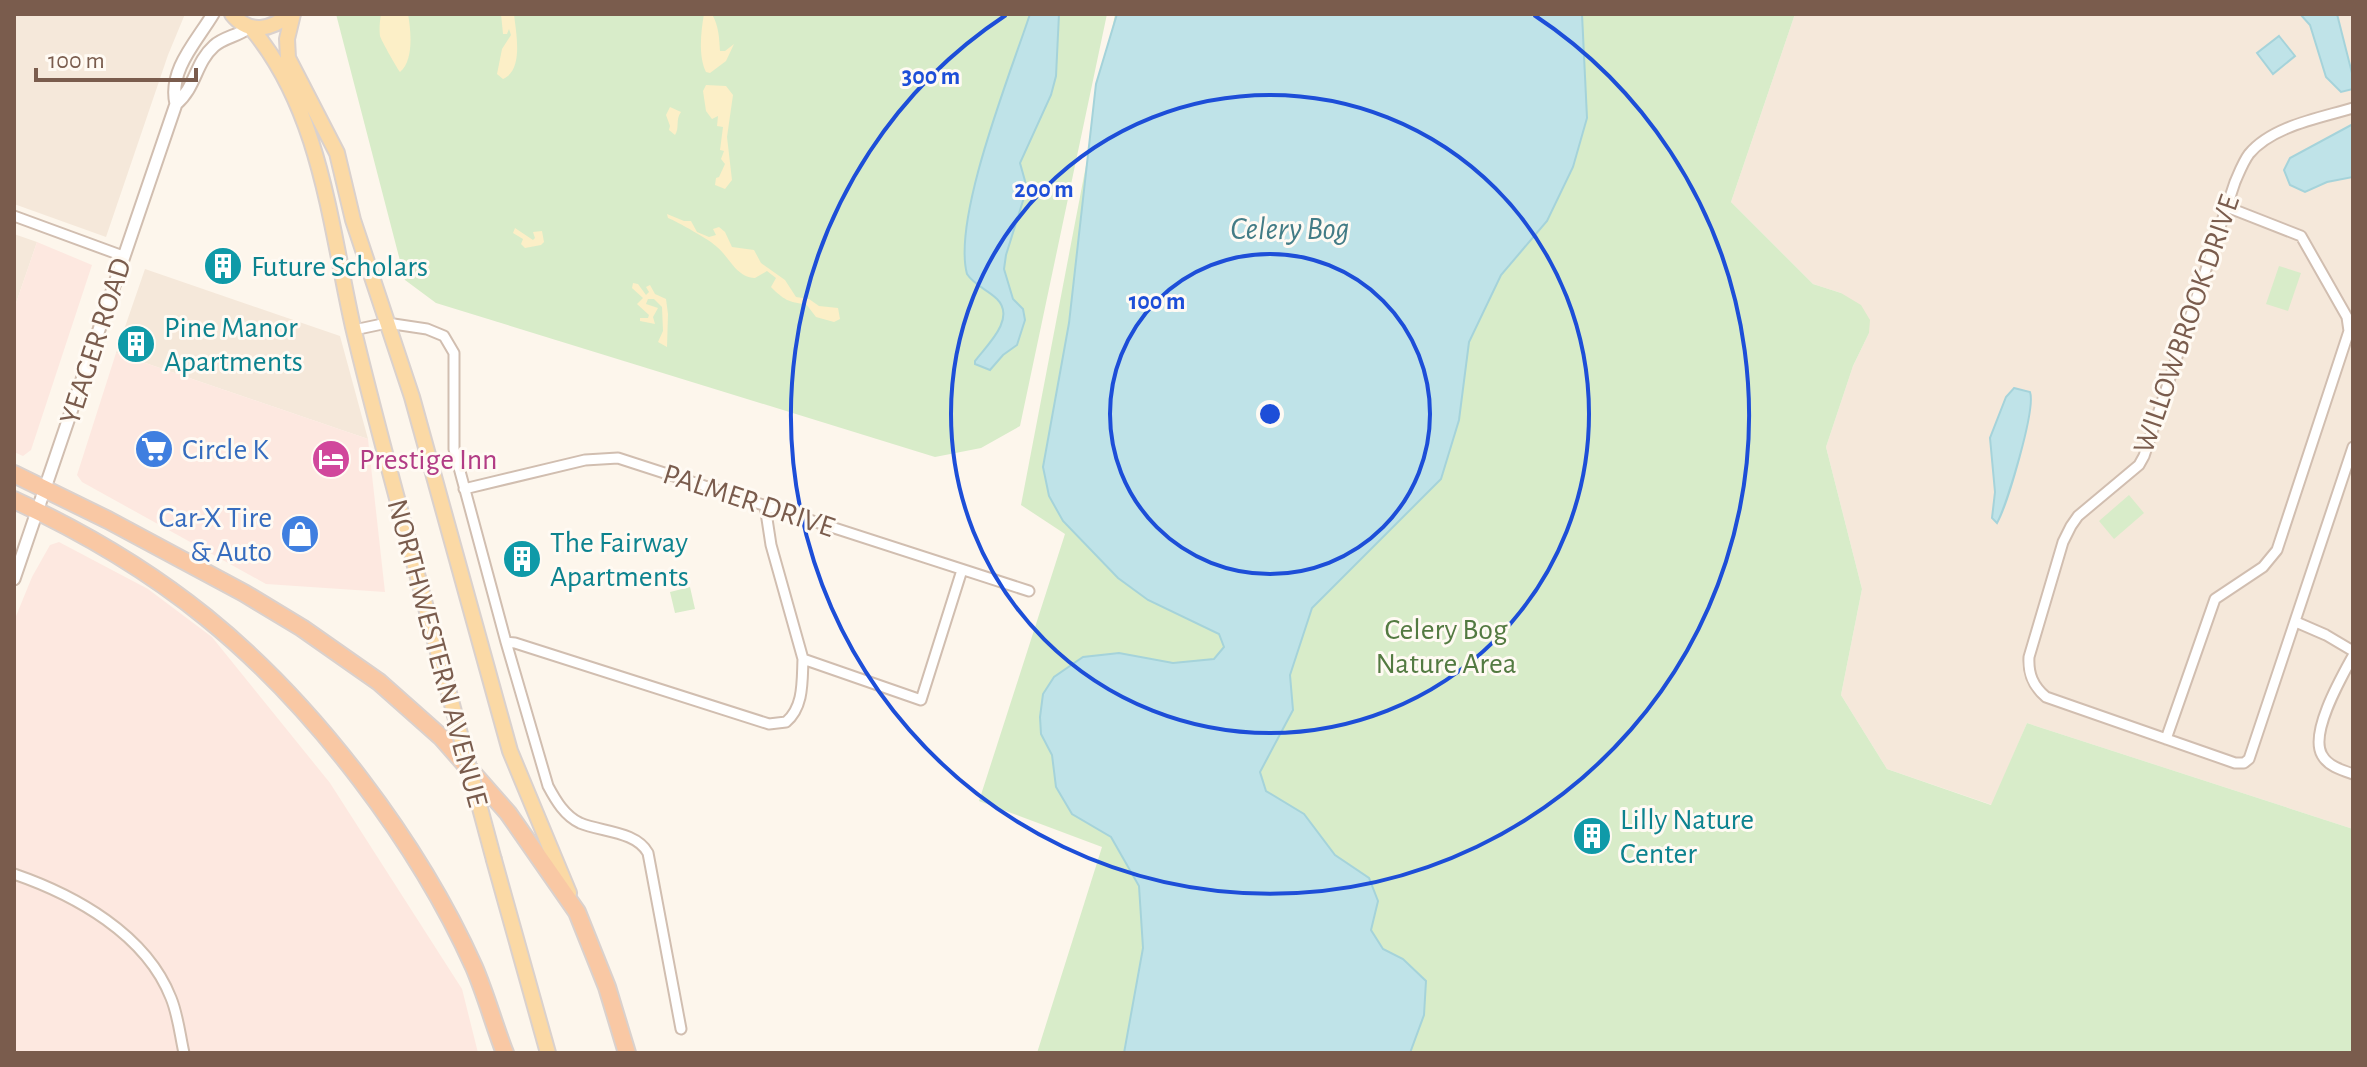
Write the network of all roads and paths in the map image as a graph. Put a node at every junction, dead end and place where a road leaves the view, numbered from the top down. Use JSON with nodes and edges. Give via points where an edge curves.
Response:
{"nodes":[{"id":1,"x":213,"y":14,"type":"edge"},
{"id":2,"x":232,"y":14,"type":"edge"},
{"id":3,"x":291,"y":14,"type":"edge"},
{"id":4,"x":250,"y":29,"type":"junction"},
{"id":5,"x":176,"y":104,"type":"junction"},
{"id":6,"x":2353,"y":108,"type":"edge"},
{"id":7,"x":2227,"y":207,"type":"junction"},
{"id":8,"x":14,"y":216,"type":"edge"},
{"id":9,"x":123,"y":256,"type":"junction"},
{"id":10,"x":387,"y":323,"type":"junction"},
{"id":11,"x":354,"y":330,"type":"junction"},
{"id":12,"x":2353,"y":447,"type":"edge"},
{"id":13,"x":14,"y":474,"type":"edge"},
{"id":14,"x":45,"y":488,"type":"junction"},
{"id":15,"x":464,"y":489,"type":"junction"},
{"id":16,"x":14,"y":500,"type":"edge"},
{"id":17,"x":765,"y":506,"type":"junction"},
{"id":18,"x":38,"y":511,"type":"junction"},
{"id":19,"x":962,"y":570,"type":"junction"},
{"id":20,"x":14,"y":579,"type":"edge"},
{"id":21,"x":1029,"y":591,"type":"dead end"},
{"id":22,"x":2296,"y":622,"type":"junction"},
{"id":23,"x":506,"y":642,"type":"junction"},
{"id":24,"x":2353,"y":654,"type":"edge"},
{"id":25,"x":803,"y":659,"type":"junction"},
{"id":26,"x":2166,"y":739,"type":"junction"},
{"id":27,"x":2353,"y":774,"type":"edge"},
{"id":28,"x":14,"y":874,"type":"edge"},
{"id":29,"x":577,"y":912,"type":"junction"},
{"id":30,"x":681,"y":1029,"type":"dead end"},
{"id":31,"x":184,"y":1053,"type":"edge"},
{"id":32,"x":505,"y":1053,"type":"edge"},
{"id":33,"x":548,"y":1053,"type":"edge"},
{"id":34,"x":627,"y":1053,"type":"edge"}],
"edges":[{"from":1,"to":5,"type":"street","name":"YEAGER ROAD","via":[[182,64],[173,90]]},
{"from":2,"to":4,"type":"main road","name":"NORTHWESTERN AVENUE"},
{"from":3,"to":4,"type":"main road","via":[[274,25]]},
{"from":3,"to":10,"type":"main road","name":"NORTHWESTERN AVENUE","via":[[288,58],[337,153]]},
{"from":4,"to":5,"type":"street","name":"YEAGER ROAD","via":[[215,45],[200,64],[189,93]]},
{"from":4,"to":11,"type":"main road","name":"NORTHWESTERN AVENUE","via":[[291,93],[314,146]]},
{"from":5,"to":9,"type":"street","name":"YEAGER ROAD"},
{"from":6,"to":7,"type":"street","name":"WILLOWBROOK DRIVE","via":[[2259,143],[2247,156]]},
{"from":7,"to":26,"type":"street","via":[[2301,236],[2350,324],[2277,550],[2263,567],[2215,599]]},
{"from":7,"to":26,"type":"street","name":"WILLOWBROOK DRIVE","via":[[2144,456],[2071,526],[2029,657],[2033,682],[2046,697]]},
{"from":8,"to":9,"type":"street"},
{"from":9,"to":14,"type":"street","name":"YEAGER ROAD"},
{"from":10,"to":11,"type":"street"},
{"from":10,"to":15,"type":"street","via":[[437,332],[454,353],[452,439]]},
{"from":10,"to":29,"type":"main road","name":"NORTHWESTERN AVENUE","via":[[510,751]]},
{"from":11,"to":33,"type":"main road","name":"NORTHWESTERN AVENUE","bridge":true},
{"from":12,"to":22,"type":"street","name":"WILLOWBROOK DRIVE"},
{"from":13,"to":14,"type":"highway"},
{"from":14,"to":18,"type":"street","name":"YEAGER ROAD"},
{"from":14,"to":29,"type":"highway","via":[[244,593],[379,682],[485,785]]},
{"from":15,"to":17,"type":"street","name":"PALMER DRIVE","via":[[606,457]]},
{"from":15,"to":23,"type":"street"},
{"from":16,"to":18,"type":"highway"},
{"from":17,"to":19,"type":"street","name":"PALMER DRIVE"},
{"from":17,"to":25,"type":"street"},
{"from":18,"to":20,"type":"street","name":"YEAGER ROAD"},
{"from":18,"to":32,"type":"highway","via":[[129,560],[179,595],[243,647],[323,729],[398,829],[444,908],[475,969]]},
{"from":19,"to":21,"type":"street","name":"PALMER DRIVE"},
{"from":19,"to":25,"type":"street","via":[[921,700]]},
{"from":22,"to":24,"type":"street"},
{"from":22,"to":26,"type":"street","name":"WILLOWBROOK DRIVE","via":[[2249,759],[2235,763]]},
{"from":23,"to":25,"type":"street","via":[[769,724],[786,722],[797,708]]},
{"from":23,"to":30,"type":"street","via":[[556,801],[580,823],[630,838],[648,853]]},
{"from":24,"to":27,"type":"street","via":[[2334,693],[2319,745],[2331,764]]},
{"from":28,"to":31,"type":"street","via":[[73,897],[151,963],[172,1000]]},
{"from":29,"to":34,"type":"highway"}]}
